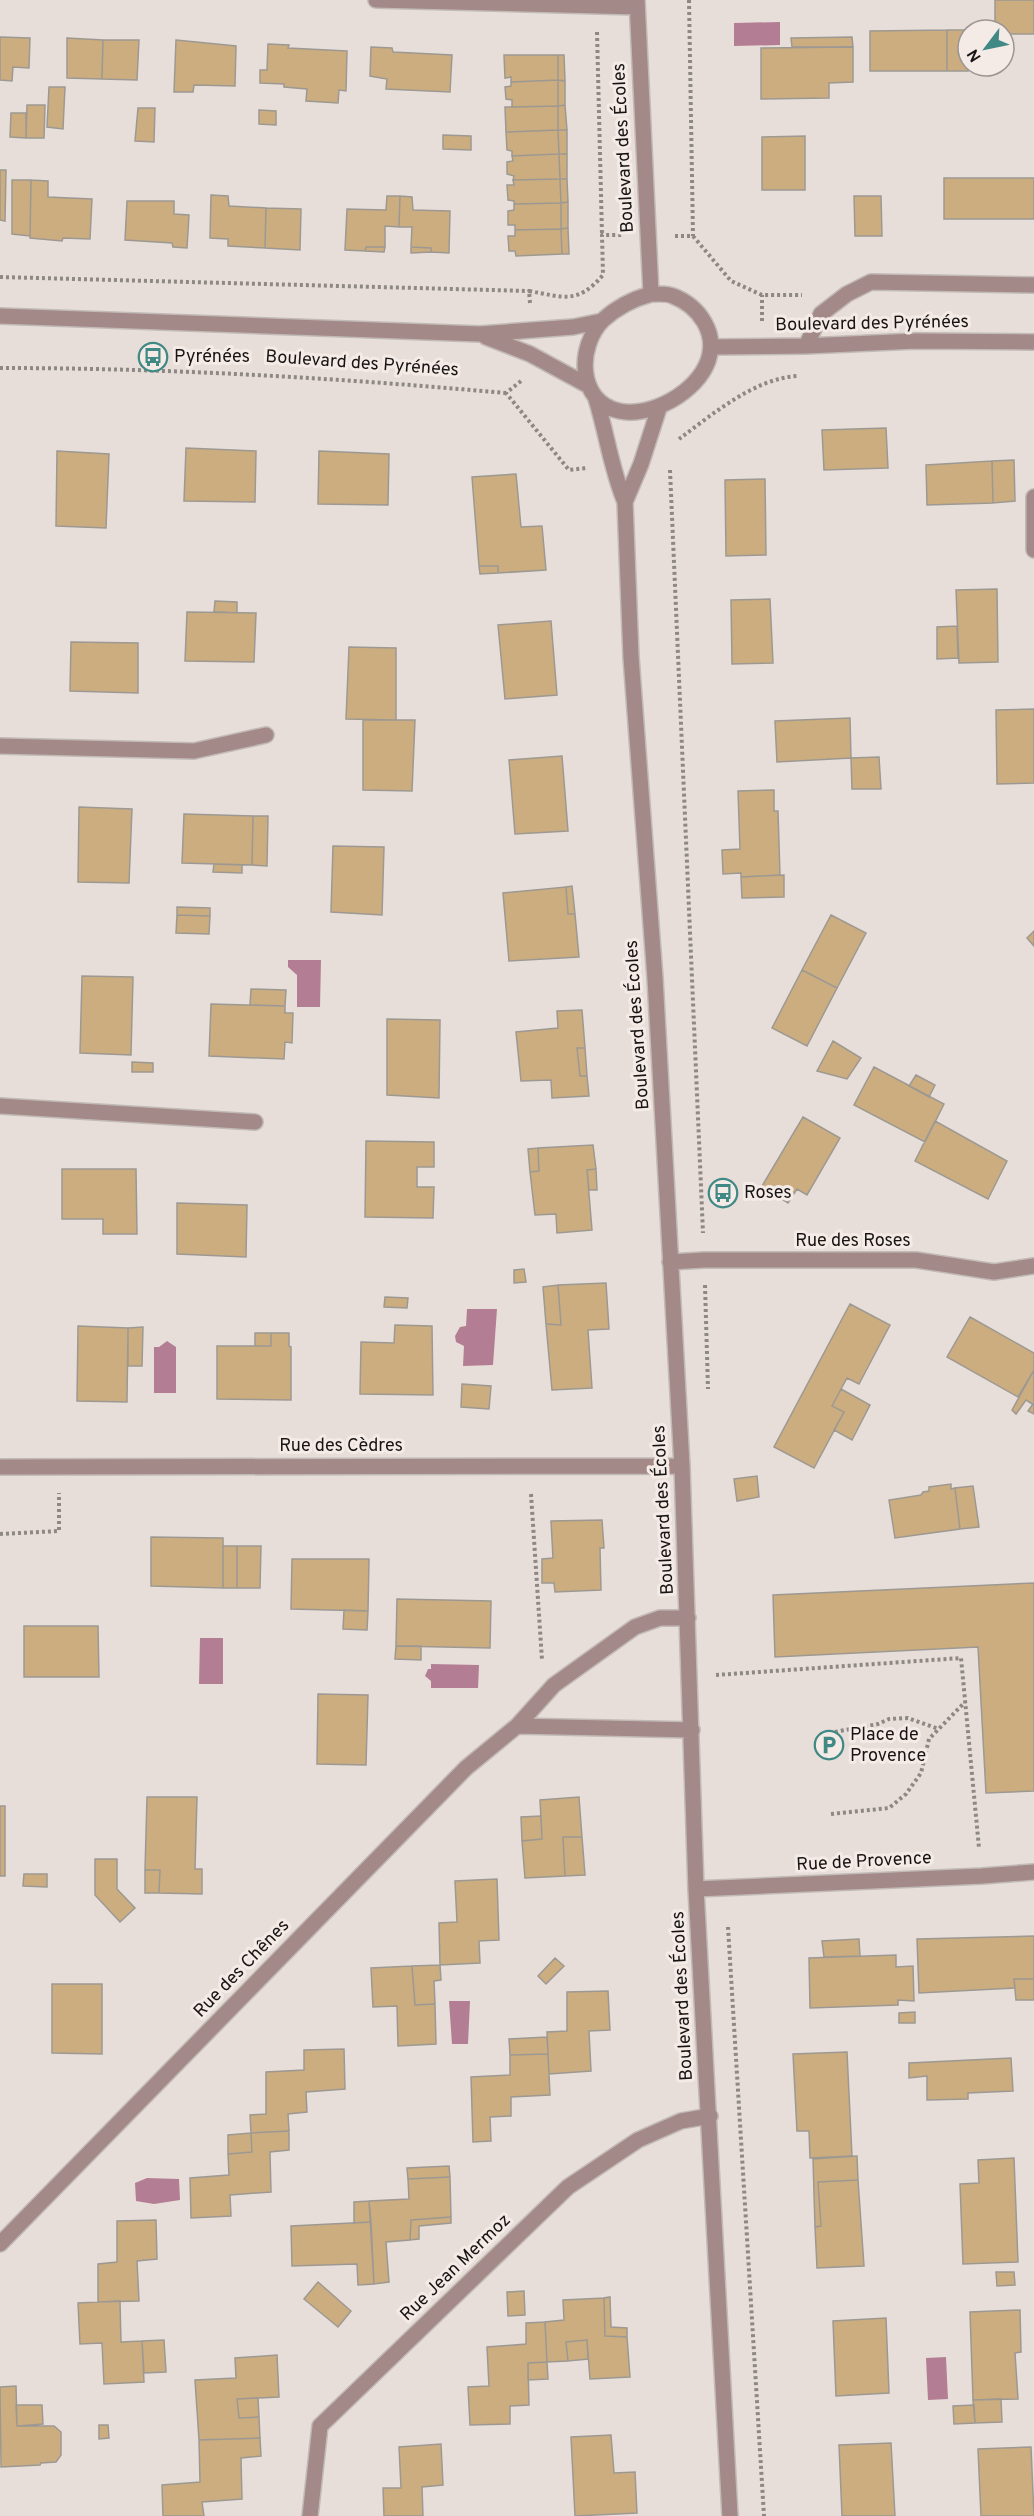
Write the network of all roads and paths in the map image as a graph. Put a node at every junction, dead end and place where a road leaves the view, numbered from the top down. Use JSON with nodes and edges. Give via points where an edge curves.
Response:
{"nodes":[{"id":1,"x":376,"y":0,"type":"edge"},
{"id":2,"x":689,"y":0,"type":"edge"},
{"id":3,"x":637,"y":4,"type":"edge"},
{"id":4,"x":596,"y":28,"type":"dead end"},
{"id":5,"x":602,"y":235,"type":"junction"},
{"id":6,"x":647,"y":236,"type":"junction"},
{"id":7,"x":693,"y":237,"type":"junction"},
{"id":8,"x":0,"y":277,"type":"edge"},
{"id":9,"x":1034,"y":285,"type":"edge"},
{"id":10,"x":529,"y":291,"type":"junction"},
{"id":11,"x":651,"y":294,"type":"junction"},
{"id":12,"x":762,"y":295,"type":"dead end"},
{"id":13,"x":0,"y":316,"type":"edge"},
{"id":14,"x":602,"y":321,"type":"junction"},
{"id":15,"x":531,"y":331,"type":"junction"},
{"id":16,"x":480,"y":334,"type":"junction"},
{"id":17,"x":1034,"y":342,"type":"edge"},
{"id":18,"x":806,"y":346,"type":"junction"},
{"id":19,"x":711,"y":347,"type":"junction"},
{"id":20,"x":530,"y":354,"type":"junction"},
{"id":21,"x":0,"y":368,"type":"edge"},
{"id":22,"x":760,"y":384,"type":"dead end"},
{"id":23,"x":506,"y":393,"type":"junction"},
{"id":24,"x":593,"y":393,"type":"junction"},
{"id":25,"x":659,"y":408,"type":"junction"},
{"id":26,"x":674,"y":443,"type":"dead end"},
{"id":27,"x":613,"y":466,"type":"junction"},
{"id":28,"x":1034,"y":497,"type":"edge"},
{"id":29,"x":626,"y":502,"type":"junction"},
{"id":30,"x":1034,"y":550,"type":"edge"},
{"id":31,"x":266,"y":735,"type":"dead end"},
{"id":32,"x":0,"y":746,"type":"edge"},
{"id":33,"x":0,"y":1106,"type":"edge"},
{"id":34,"x":255,"y":1122,"type":"dead end"},
{"id":35,"x":670,"y":1262,"type":"junction"},
{"id":36,"x":1034,"y":1266,"type":"edge"},
{"id":37,"x":59,"y":1465,"type":"junction"},
{"id":38,"x":682,"y":1466,"type":"junction"},
{"id":39,"x":0,"y":1467,"type":"edge"},
{"id":40,"x":531,"y":1492,"type":"dead end"},
{"id":41,"x":0,"y":1534,"type":"edge"},
{"id":42,"x":688,"y":1618,"type":"junction"},
{"id":43,"x":542,"y":1667,"type":"dead end"},
{"id":44,"x":689,"y":1675,"type":"junction"},
{"id":45,"x":965,"y":1702,"type":"junction"},
{"id":46,"x":517,"y":1726,"type":"junction"},
{"id":47,"x":939,"y":1729,"type":"junction"},
{"id":48,"x":692,"y":1730,"type":"junction"},
{"id":49,"x":829,"y":1733,"type":"dead end"},
{"id":50,"x":831,"y":1814,"type":"dead end"},
{"id":51,"x":1034,"y":1872,"type":"edge"},
{"id":52,"x":981,"y":1876,"type":"junction"},
{"id":53,"x":696,"y":1888,"type":"junction"},
{"id":54,"x":710,"y":2116,"type":"junction"},
{"id":55,"x":0,"y":2244,"type":"edge"},
{"id":56,"x":310,"y":2516,"type":"edge"},
{"id":57,"x":730,"y":2516,"type":"edge"}],
"edges":[{"from":1,"to":3,"type":"street"},
{"from":2,"to":7,"type":"path"},
{"from":3,"to":6,"type":"street","name":"Boulevard des Écoles"},
{"from":4,"to":5,"type":"path","name":"Boulevard des Écoles"},
{"from":5,"to":6,"type":"path"},
{"from":5,"to":10,"type":"path","name":"Boulevard des Écoles","via":[[603,275],[589,291],[566,298]]},
{"from":6,"to":7,"type":"path"},
{"from":6,"to":11,"type":"street","name":"Boulevard des Écoles"},
{"from":7,"to":12,"type":"path","via":[[731,281]]},
{"from":8,"to":10,"type":"path","name":"Boulevard des Écoles"},
{"from":9,"to":18,"type":"street","via":[[871,282],[821,314]]},
{"from":10,"to":15,"type":"path"},
{"from":11,"to":14,"type":"street","via":[[634,299]]},
{"from":11,"to":19,"type":"street","via":[[671,295],[699,314],[709,332]]},
{"from":13,"to":16,"type":"street","name":"Boulevard des Pyrénées"},
{"from":14,"to":15,"type":"street","name":"Boulevard des Pyrénées"},
{"from":14,"to":24,"type":"street","via":[[585,353],[585,370]]},
{"from":15,"to":16,"type":"street","name":"Boulevard des Pyrénées"},
{"from":16,"to":20,"type":"street","name":"Boulevard des Pyrénées"},
{"from":17,"to":18,"type":"street","name":"Boulevard des Pyrénées","via":[[916,341]]},
{"from":18,"to":19,"type":"street","name":"Boulevard des Pyrénées"},
{"from":19,"to":25,"type":"street","via":[[708,363],[696,378]]},
{"from":20,"to":23,"type":"path","via":[[521,382]]},
{"from":20,"to":24,"type":"street","name":"Boulevard des Pyrénées"},
{"from":21,"to":23,"type":"path","name":"Boulevard des Pyrénées","via":[[101,368]]},
{"from":22,"to":26,"type":"path"},
{"from":23,"to":27,"type":"path","via":[[569,470]]},
{"from":24,"to":25,"type":"street","via":[[609,409],[640,413]]},
{"from":24,"to":27,"type":"street","name":"Boulevard des Écoles","via":[[607,432]]},
{"from":25,"to":29,"type":"street","name":"Boulevard des Écoles"},
{"from":27,"to":29,"type":"street","name":"Boulevard des Écoles"},
{"from":28,"to":30,"type":"street"},
{"from":29,"to":35,"type":"street","name":"Boulevard des Écoles","via":[[631,657],[655,978]]},
{"from":31,"to":32,"type":"street","via":[[194,751]]},
{"from":33,"to":34,"type":"street"},
{"from":35,"to":36,"type":"street","name":"Rue des Roses","via":[[916,1260],[994,1272]]},
{"from":35,"to":38,"type":"street","name":"Boulevard des Écoles"},
{"from":37,"to":38,"type":"street","name":"Rue des Cèdres"},
{"from":37,"to":39,"type":"street","name":"Rue des Cèdres"},
{"from":37,"to":41,"type":"path","via":[[59,1531]]},
{"from":38,"to":42,"type":"street","name":"Boulevard des Écoles"},
{"from":40,"to":43,"type":"path"},
{"from":42,"to":44,"type":"street","name":"Boulevard des Écoles"},
{"from":42,"to":46,"type":"street","name":"Rue des Chênes","via":[[660,1618],[635,1627],[554,1685]]},
{"from":44,"to":45,"type":"path","via":[[961,1658]]},
{"from":44,"to":48,"type":"street","name":"Boulevard des Écoles"},
{"from":45,"to":47,"type":"path"},
{"from":45,"to":52,"type":"path"},
{"from":46,"to":48,"type":"street"},
{"from":46,"to":55,"type":"street","name":"Rue des Chênes","via":[[458,1776]]},
{"from":47,"to":49,"type":"path","via":[[908,1718]]},
{"from":47,"to":50,"type":"path","via":[[929,1739],[921,1773],[906,1794],[889,1808]]},
{"from":48,"to":53,"type":"street","name":"Boulevard des Écoles"},
{"from":51,"to":52,"type":"street","name":"Rue de Provence"},
{"from":52,"to":53,"type":"street","name":"Rue de Provence"},
{"from":53,"to":54,"type":"street","name":"Boulevard des Écoles"},
{"from":54,"to":56,"type":"street","name":"Rue Jean Mermoz","via":[[681,2121],[638,2140],[568,2187],[321,2426]]},
{"from":54,"to":57,"type":"street","name":"Boulevard des Écoles"}]}
